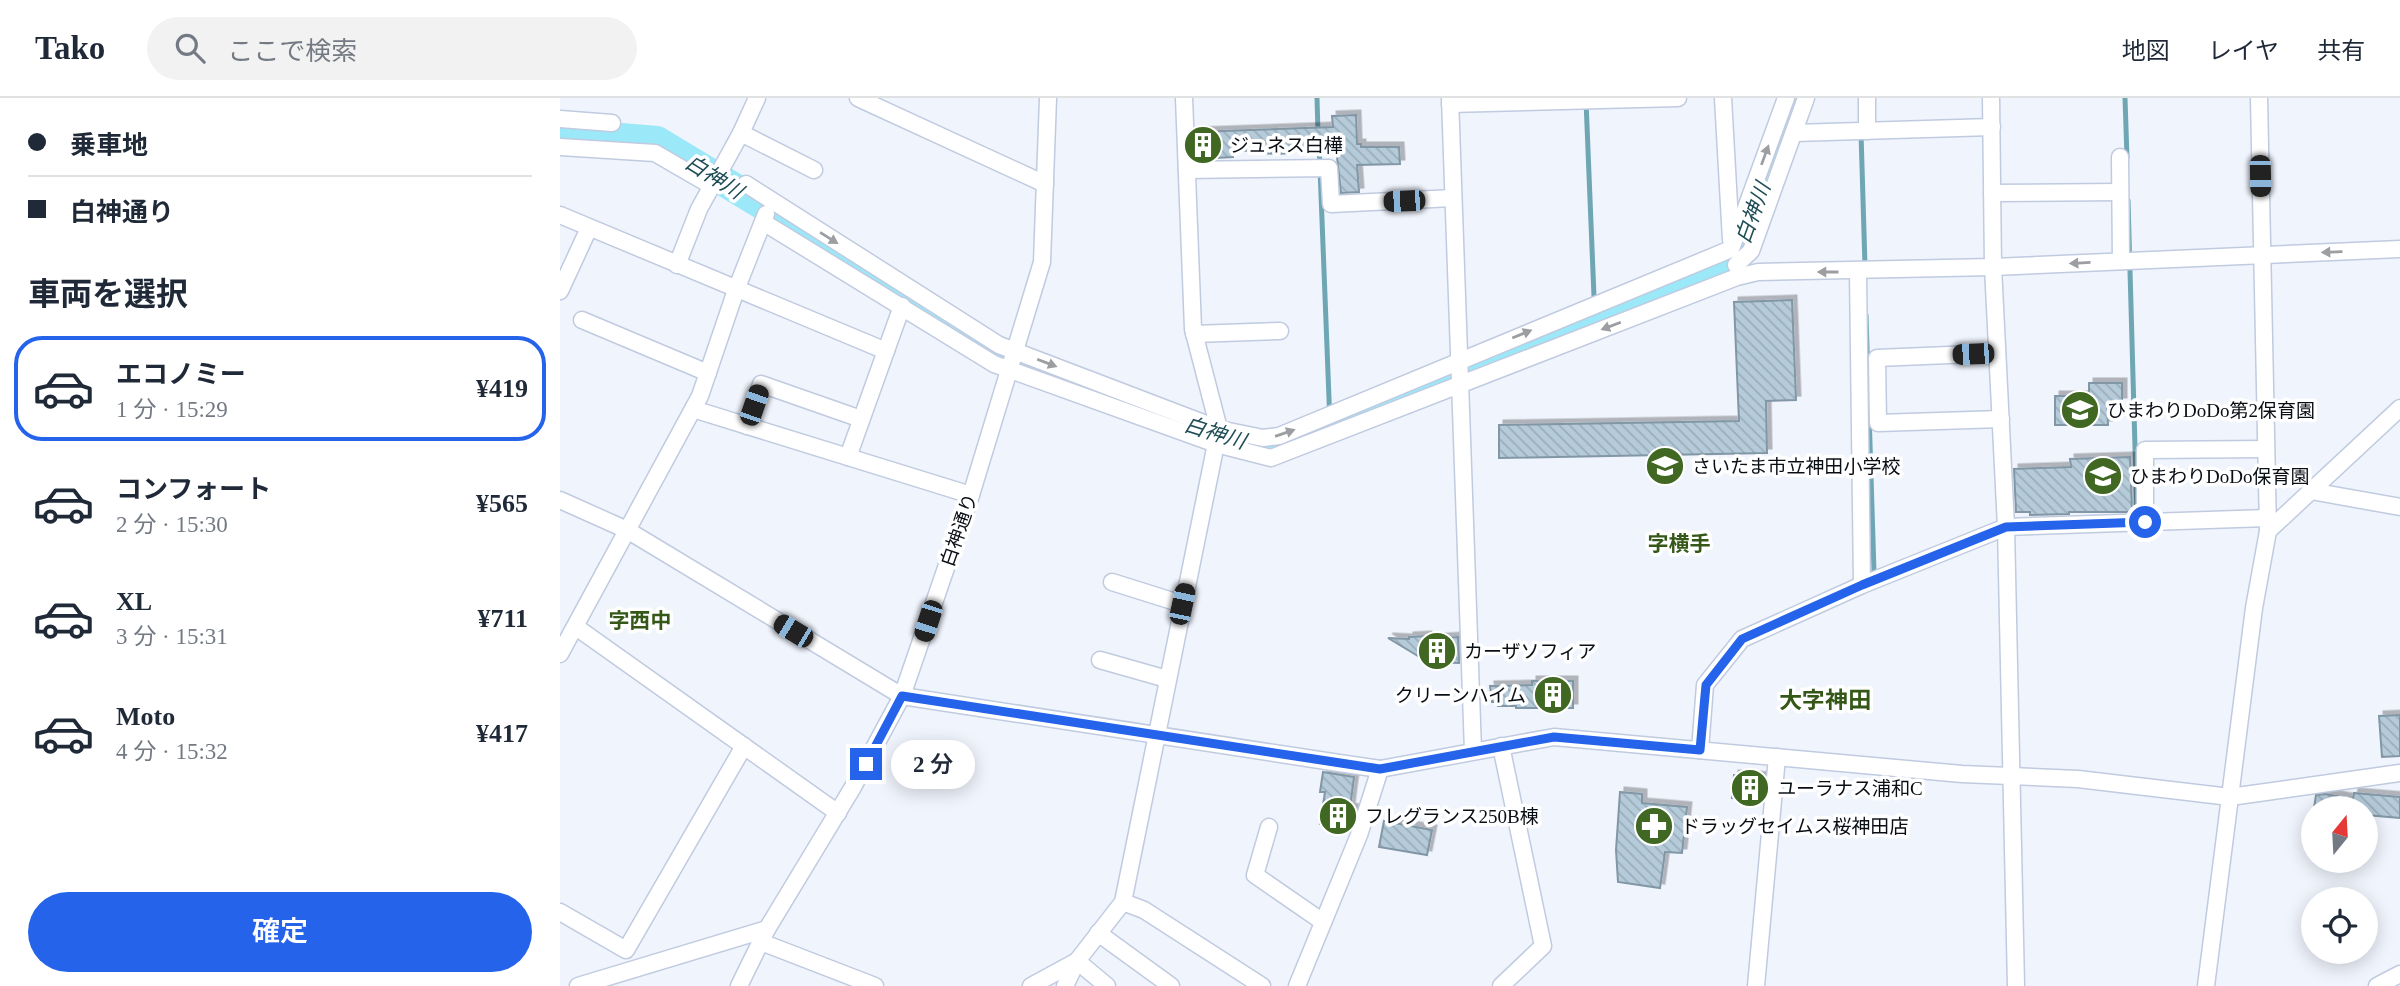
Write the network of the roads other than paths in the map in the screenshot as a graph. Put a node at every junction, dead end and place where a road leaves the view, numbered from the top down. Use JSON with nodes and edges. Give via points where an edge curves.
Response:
{"nodes":[{"id":1,"x":757,"y":98,"type":"edge"},
{"id":2,"x":858,"y":98,"type":"edge"},
{"id":3,"x":1048,"y":98,"type":"edge"},
{"id":4,"x":1184,"y":98,"type":"edge"},
{"id":5,"x":1678,"y":98,"type":"edge"},
{"id":6,"x":1723,"y":98,"type":"edge"},
{"id":7,"x":1786,"y":98,"type":"edge"},
{"id":8,"x":1807,"y":98,"type":"edge"},
{"id":9,"x":1867,"y":98,"type":"edge"},
{"id":10,"x":1991,"y":98,"type":"edge"},
{"id":11,"x":2259,"y":98,"type":"edge"},
{"id":12,"x":1595,"y":99,"type":"edge"},
{"id":13,"x":1450,"y":101,"type":"edge"},
{"id":14,"x":560,"y":119,"type":"edge"},
{"id":15,"x":612,"y":123,"type":"dead end"},
{"id":16,"x":1992,"y":127,"type":"junction"},
{"id":17,"x":1867,"y":131,"type":"junction"},
{"id":18,"x":741,"y":133,"type":"junction"},
{"id":19,"x":1794,"y":133,"type":"junction"},
{"id":20,"x":560,"y":147,"type":"edge"},
{"id":21,"x":2120,"y":157,"type":"dead end"},
{"id":22,"x":814,"y":170,"type":"dead end"},
{"id":23,"x":1187,"y":170,"type":"junction"},
{"id":24,"x":715,"y":180,"type":"junction"},
{"id":25,"x":746,"y":184,"type":"dead end"},
{"id":26,"x":1045,"y":184,"type":"junction"},
{"id":27,"x":2120,"y":192,"type":"junction"},
{"id":28,"x":1992,"y":193,"type":"junction"},
{"id":29,"x":1453,"y":198,"type":"junction"},
{"id":30,"x":768,"y":210,"type":"junction"},
{"id":31,"x":560,"y":215,"type":"edge"},
{"id":32,"x":589,"y":228,"type":"junction"},
{"id":33,"x":2400,"y":249,"type":"edge"},
{"id":34,"x":2261,"y":255,"type":"junction"},
{"id":35,"x":2121,"y":261,"type":"junction"},
{"id":36,"x":1734,"y":263,"type":"junction"},
{"id":37,"x":677,"y":265,"type":"junction"},
{"id":38,"x":1993,"y":267,"type":"junction"},
{"id":39,"x":1858,"y":271,"type":"junction"},
{"id":40,"x":736,"y":290,"type":"junction"},
{"id":41,"x":560,"y":292,"type":"edge"},
{"id":42,"x":902,"y":306,"type":"junction"},
{"id":43,"x":582,"y":320,"type":"dead end"},
{"id":44,"x":1280,"y":331,"type":"dead end"},
{"id":45,"x":1194,"y":334,"type":"junction"},
{"id":46,"x":886,"y":351,"type":"junction"},
{"id":47,"x":1997,"y":353,"type":"junction"},
{"id":48,"x":1013,"y":360,"type":"junction"},
{"id":49,"x":1459,"y":360,"type":"junction"},
{"id":50,"x":708,"y":373,"type":"junction"},
{"id":51,"x":1460,"y":385,"type":"junction"},
{"id":52,"x":2400,"y":408,"type":"edge"},
{"id":53,"x":693,"y":409,"type":"junction"},
{"id":54,"x":861,"y":419,"type":"junction"},
{"id":55,"x":2001,"y":419,"type":"junction"},
{"id":56,"x":747,"y":426,"type":"junction"},
{"id":57,"x":1217,"y":436,"type":"junction"},
{"id":58,"x":2266,"y":449,"type":"junction"},
{"id":59,"x":848,"y":457,"type":"junction"},
{"id":60,"x":2311,"y":491,"type":"junction"},
{"id":61,"x":971,"y":495,"type":"junction"},
{"id":62,"x":560,"y":500,"type":"edge"},
{"id":63,"x":2400,"y":507,"type":"edge"},
{"id":64,"x":2145,"y":522,"type":"junction"},
{"id":65,"x":2268,"y":524,"type":"junction"},
{"id":66,"x":2006,"y":527,"type":"junction"},
{"id":67,"x":628,"y":530,"type":"junction"},
{"id":68,"x":1112,"y":582,"type":"dead end"},
{"id":69,"x":1862,"y":585,"type":"junction"},
{"id":70,"x":1182,"y":604,"type":"junction"},
{"id":71,"x":576,"y":626,"type":"junction"},
{"id":72,"x":560,"y":654,"type":"edge"},
{"id":73,"x":1100,"y":660,"type":"dead end"},
{"id":74,"x":1167,"y":679,"type":"junction"},
{"id":75,"x":902,"y":696,"type":"junction"},
{"id":76,"x":1156,"y":734,"type":"junction"},
{"id":77,"x":744,"y":746,"type":"junction"},
{"id":78,"x":1501,"y":746,"type":"junction"},
{"id":79,"x":1700,"y":750,"type":"junction"},
{"id":80,"x":1473,"y":751,"type":"junction"},
{"id":81,"x":1777,"y":757,"type":"junction"},
{"id":82,"x":1380,"y":769,"type":"junction"},
{"id":83,"x":2400,"y":773,"type":"edge"},
{"id":84,"x":2011,"y":777,"type":"junction"},
{"id":85,"x":2230,"y":797,"type":"junction"},
{"id":86,"x":838,"y":813,"type":"junction"},
{"id":87,"x":1269,"y":827,"type":"dead end"},
{"id":88,"x":1123,"y":902,"type":"junction"},
{"id":89,"x":560,"y":912,"type":"edge"},
{"id":90,"x":1323,"y":922,"type":"junction"},
{"id":91,"x":1098,"y":933,"type":"junction"},
{"id":92,"x":764,"y":935,"type":"junction"},
{"id":93,"x":1077,"y":961,"type":"junction"},
{"id":94,"x":2400,"y":974,"type":"edge"},
{"id":95,"x":742,"y":985,"type":"edge"},
{"id":96,"x":579,"y":986,"type":"edge"},
{"id":97,"x":875,"y":986,"type":"edge"},
{"id":98,"x":1031,"y":986,"type":"edge"},
{"id":99,"x":1065,"y":986,"type":"edge"},
{"id":100,"x":1106,"y":986,"type":"edge"},
{"id":101,"x":1171,"y":986,"type":"edge"},
{"id":102,"x":1262,"y":986,"type":"edge"},
{"id":103,"x":1297,"y":986,"type":"edge"},
{"id":104,"x":1501,"y":986,"type":"edge"},
{"id":105,"x":1756,"y":986,"type":"edge"},
{"id":106,"x":2016,"y":986,"type":"edge"},
{"id":107,"x":2206,"y":986,"type":"edge"},
{"id":108,"x":2377,"y":986,"type":"edge"}],
"edges":[{"from":1,"to":18,"type":"street"},
{"from":2,"to":26,"type":"street"},
{"from":3,"to":26,"type":"street","name":"白神通り"},
{"from":4,"to":23,"type":"street"},
{"from":5,"to":12,"type":"street"},
{"from":6,"to":36,"type":"street"},
{"from":36,"to":7,"type":"street","one_way":true},
{"from":8,"to":19,"type":"street"},
{"from":9,"to":17,"type":"street"},
{"from":10,"to":16,"type":"street"},
{"from":11,"to":34,"type":"street"},
{"from":12,"to":13,"type":"street"},
{"from":13,"to":29,"type":"street"},
{"from":14,"to":15,"type":"street"},
{"from":16,"to":17,"type":"street"},
{"from":16,"to":28,"type":"street"},
{"from":17,"to":19,"type":"street"},
{"from":18,"to":22,"type":"street"},
{"from":18,"to":24,"type":"street"},
{"from":19,"to":36,"type":"street","via":[[1751,251]]},
{"from":20,"to":24,"type":"street","via":[[655,153]]},
{"from":21,"to":27,"type":"street"},
{"from":23,"to":29,"type":"street","via":[[1329,169],[1331,204]]},
{"from":23,"to":45,"type":"street"},
{"from":24,"to":37,"type":"street"},
{"from":25,"to":30,"type":"street"},
{"from":26,"to":48,"type":"street","name":"白神通り","via":[[1042,262]]},
{"from":27,"to":28,"type":"street"},
{"from":27,"to":35,"type":"street"},
{"from":28,"to":38,"type":"street"},
{"from":29,"to":49,"type":"street"},
{"from":30,"to":40,"type":"street"},
{"from":30,"to":42,"type":"street"},
{"from":30,"to":48,"type":"street","one_way":true,"via":[[999,345]]},
{"from":31,"to":32,"type":"street"},
{"from":32,"to":37,"type":"street"},
{"from":32,"to":41,"type":"street"},
{"from":33,"to":34,"type":"street","one_way":true},
{"from":34,"to":35,"type":"street"},
{"from":34,"to":58,"type":"street"},
{"from":35,"to":38,"type":"street","one_way":true},
{"from":39,"to":36,"type":"street","one_way":true,"via":[[1758,272]]},
{"from":49,"to":36,"type":"street","one_way":true},
{"from":36,"to":51,"type":"street","one_way":true},
{"from":37,"to":40,"type":"street"},
{"from":38,"to":39,"type":"street"},
{"from":38,"to":47,"type":"street"},
{"from":39,"to":69,"type":"street"},
{"from":40,"to":46,"type":"street"},
{"from":40,"to":50,"type":"street"},
{"from":42,"to":46,"type":"street"},
{"from":42,"to":48,"type":"street","via":[[994,364]]},
{"from":43,"to":50,"type":"street"},
{"from":44,"to":45,"type":"street"},
{"from":45,"to":57,"type":"street"},
{"from":46,"to":54,"type":"street"},
{"from":47,"to":55,"type":"street"},
{"from":47,"to":55,"type":"street","via":[[1877,358],[1878,423]]},
{"from":48,"to":57,"type":"street"},
{"from":48,"to":61,"type":"street","name":"白神通り"},
{"from":49,"to":51,"type":"street"},
{"from":57,"to":49,"type":"street","one_way":true,"via":[[1279,436]]},
{"from":50,"to":53,"type":"street"},
{"from":51,"to":57,"type":"street","via":[[1271,458]]},
{"from":51,"to":80,"type":"street"},
{"from":52,"to":60,"type":"street"},
{"from":53,"to":56,"type":"street"},
{"from":53,"to":67,"type":"street"},
{"from":54,"to":56,"type":"street","via":[[761,384]]},
{"from":54,"to":59,"type":"street"},
{"from":55,"to":66,"type":"street"},
{"from":56,"to":59,"type":"street"},
{"from":57,"to":70,"type":"street"},
{"from":58,"to":64,"type":"street","via":[[2145,450]]},
{"from":58,"to":65,"type":"street"},
{"from":59,"to":61,"type":"street"},
{"from":60,"to":63,"type":"street"},
{"from":60,"to":65,"type":"street"},
{"from":61,"to":75,"type":"street","name":"白神通り"},
{"from":62,"to":67,"type":"street"},
{"from":64,"to":65,"type":"street"},
{"from":64,"to":66,"type":"street"},
{"from":65,"to":85,"type":"street"},
{"from":66,"to":69,"type":"street"},
{"from":66,"to":84,"type":"street"},
{"from":67,"to":71,"type":"street"},
{"from":67,"to":75,"type":"street"},
{"from":68,"to":70,"type":"street"},
{"from":69,"to":79,"type":"street","via":[[1742,639],[1706,685]]},
{"from":70,"to":74,"type":"street"},
{"from":71,"to":72,"type":"street"},
{"from":71,"to":77,"type":"street"},
{"from":73,"to":74,"type":"street"},
{"from":74,"to":76,"type":"street"},
{"from":75,"to":76,"type":"street"},
{"from":75,"to":86,"type":"street","name":"白神通り"},
{"from":76,"to":82,"type":"street"},
{"from":76,"to":88,"type":"street"},
{"from":77,"to":86,"type":"street"},
{"from":77,"to":89,"type":"street","via":[[626,950]]},
{"from":78,"to":79,"type":"street","via":[[1554,737]]},
{"from":78,"to":80,"type":"street"},
{"from":78,"to":104,"type":"street","via":[[1543,946]]},
{"from":79,"to":81,"type":"street"},
{"from":80,"to":82,"type":"street"},
{"from":81,"to":84,"type":"street"},
{"from":81,"to":105,"type":"street"},
{"from":82,"to":90,"type":"street"},
{"from":83,"to":85,"type":"street"},
{"from":84,"to":85,"type":"street","via":[[2078,779]]},
{"from":84,"to":106,"type":"street"},
{"from":85,"to":107,"type":"street"},
{"from":86,"to":92,"type":"street","name":"白神通り"},
{"from":87,"to":90,"type":"street","via":[[1255,875]]},
{"from":88,"to":91,"type":"street"},
{"from":88,"to":102,"type":"street","via":[[1144,910]]},
{"from":90,"to":103,"type":"street"},
{"from":91,"to":93,"type":"street"},
{"from":91,"to":101,"type":"street"},
{"from":92,"to":95,"type":"street","name":"白神通り"},
{"from":92,"to":96,"type":"street"},
{"from":92,"to":97,"type":"street"},
{"from":93,"to":98,"type":"street"},
{"from":93,"to":99,"type":"street"},
{"from":93,"to":100,"type":"street"},
{"from":94,"to":108,"type":"street"}]}
